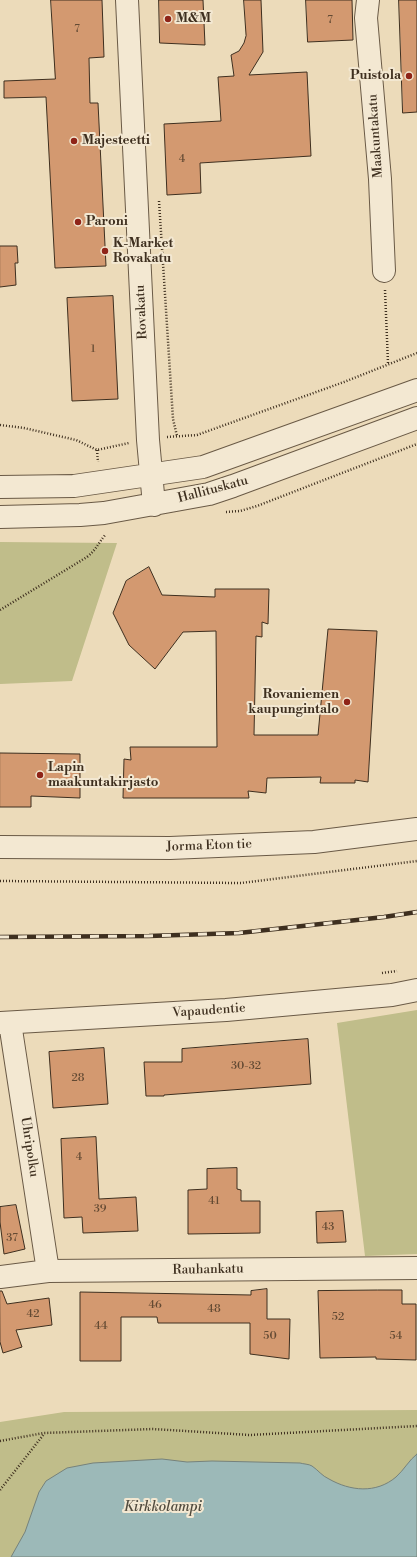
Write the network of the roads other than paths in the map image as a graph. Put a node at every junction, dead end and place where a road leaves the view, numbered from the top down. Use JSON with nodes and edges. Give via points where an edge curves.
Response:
{"nodes":[{"id":1,"x":127,"y":0,"type":"edge"},
{"id":2,"x":368,"y":0,"type":"edge"},
{"id":3,"x":384,"y":271,"type":"road end"},
{"id":4,"x":417,"y":390,"type":"edge"},
{"id":5,"x":388,"y":401,"type":"junction"},
{"id":6,"x":415,"y":414,"type":"edge"},
{"id":7,"x":151,"y":475,"type":"junction"},
{"id":8,"x":0,"y":487,"type":"edge"},
{"id":9,"x":154,"y":505,"type":"junction"},
{"id":10,"x":0,"y":517,"type":"edge"},
{"id":11,"x":417,"y":829,"type":"edge"},
{"id":12,"x":0,"y":847,"type":"edge"},
{"id":13,"x":417,"y":990,"type":"edge"},
{"id":14,"x":5,"y":1023,"type":"edge"},
{"id":15,"x":417,"y":1268,"type":"edge"},
{"id":16,"x":48,"y":1271,"type":"junction"},
{"id":17,"x":0,"y":1277,"type":"edge"}],
"edges":[{"from":1,"to":7,"type":"street","name":"Rovakatu"},
{"from":2,"to":3,"type":"street","name":"Maakuntakatu","via":[[366,18],[380,179]]},
{"from":4,"to":5,"type":"street","name":"Hallituskatu"},
{"from":5,"to":6,"type":"street"},
{"from":5,"to":7,"type":"street","name":"Hallituskatu","via":[[203,467]]},
{"from":6,"to":9,"type":"street","name":"Hallituskatu","via":[[234,486],[209,494]]},
{"from":7,"to":8,"type":"street","name":"Hallituskatu","via":[[74,486]]},
{"from":7,"to":9,"type":"street","name":"Rovakatu"},
{"from":9,"to":10,"type":"street","name":"Hallituskatu","via":[[80,515]]},
{"from":11,"to":12,"type":"street","name":"Jorma Eton tie","via":[[306,843],[170,848]]},
{"from":13,"to":14,"type":"street","name":"Vapaudentie","via":[[392,995],[226,1010]]},
{"from":14,"to":16,"type":"street","name":"Uhripolku"},
{"from":15,"to":16,"type":"street","name":"Rauhankatu"},
{"from":16,"to":17,"type":"street","name":"Rauhankatu"}]}
